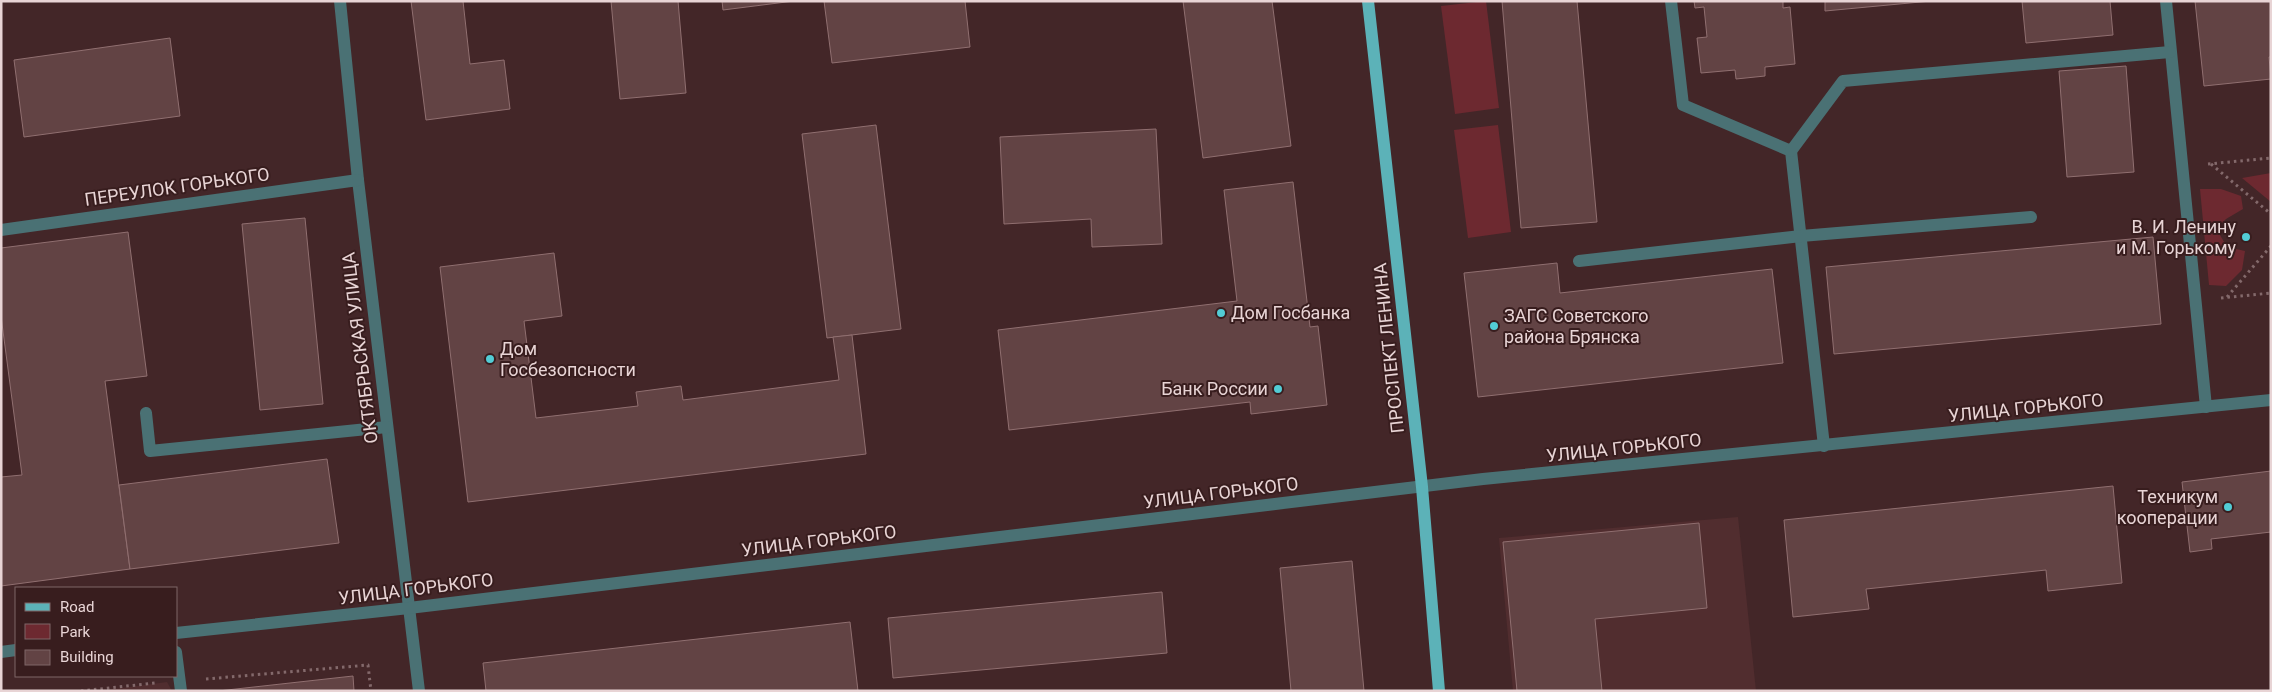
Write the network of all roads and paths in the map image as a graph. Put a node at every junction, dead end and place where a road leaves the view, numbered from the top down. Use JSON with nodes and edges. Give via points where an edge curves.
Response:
{"nodes":[{"id":1,"x":340,"y":1,"type":"edge"},
{"id":2,"x":1368,"y":1,"type":"edge"},
{"id":3,"x":1671,"y":1,"type":"edge"},
{"id":4,"x":2166,"y":1,"type":"edge"},
{"id":5,"x":2170,"y":52,"type":"junction"},
{"id":6,"x":1791,"y":151,"type":"junction"},
{"id":7,"x":2271,"y":158,"type":"edge"},
{"id":8,"x":2211,"y":164,"type":"junction"},
{"id":9,"x":2181,"y":168,"type":"junction"},
{"id":10,"x":358,"y":180,"type":"junction"},
{"id":11,"x":2271,"y":214,"type":"edge"},
{"id":12,"x":2031,"y":217,"type":"dead end"},
{"id":13,"x":1,"y":230,"type":"edge"},
{"id":14,"x":1801,"y":236,"type":"junction"},
{"id":15,"x":2271,"y":246,"type":"edge"},
{"id":16,"x":1579,"y":261,"type":"dead end"},
{"id":17,"x":2271,"y":293,"type":"edge"},
{"id":18,"x":2227,"y":298,"type":"junction"},
{"id":19,"x":2196,"y":300,"type":"junction"},
{"id":20,"x":2271,"y":400,"type":"edge"},
{"id":21,"x":2206,"y":407,"type":"junction"},
{"id":22,"x":146,"y":413,"type":"dead end"},
{"id":23,"x":387,"y":427,"type":"junction"},
{"id":24,"x":1824,"y":446,"type":"junction"},
{"id":25,"x":1422,"y":486,"type":"junction"},
{"id":26,"x":409,"y":608,"type":"junction"},
{"id":27,"x":178,"y":633,"type":"edge"},
{"id":28,"x":15,"y":650,"type":"edge"},
{"id":29,"x":1,"y":652,"type":"edge"},
{"id":30,"x":178,"y":666,"type":"edge"},
{"id":31,"x":181,"y":686,"type":"edge"},
{"id":32,"x":80,"y":691,"type":"edge"},
{"id":33,"x":371,"y":691,"type":"edge"},
{"id":34,"x":418,"y":691,"type":"edge"},
{"id":35,"x":1439,"y":691,"type":"edge"}],
"edges":[{"from":1,"to":10,"type":"street","name":"ОКТЯБРЬСКАЯ УЛИЦА"},
{"from":2,"to":25,"type":"main road","name":"ПРОСПЕКТ ЛЕНИНА"},
{"from":3,"to":6,"type":"street","via":[[1683,106]]},
{"from":4,"to":5,"type":"street"},
{"from":5,"to":6,"type":"street","via":[[1843,81]]},
{"from":5,"to":9,"type":"street"},
{"from":6,"to":14,"type":"street"},
{"from":7,"to":8,"type":"path"},
{"from":8,"to":9,"type":"path"},
{"from":8,"to":11,"type":"path"},
{"from":9,"to":19,"type":"street"},
{"from":10,"to":13,"type":"street","name":"ПЕРЕУЛОК ГОРЬКОГО"},
{"from":10,"to":23,"type":"street","name":"ОКТЯБРЬСКАЯ УЛИЦА"},
{"from":12,"to":14,"type":"street"},
{"from":14,"to":16,"type":"street"},
{"from":14,"to":24,"type":"street"},
{"from":15,"to":18,"type":"path"},
{"from":17,"to":18,"type":"path"},
{"from":18,"to":19,"type":"path"},
{"from":19,"to":21,"type":"street"},
{"from":20,"to":21,"type":"street","name":"УЛИЦА ГОРЬКОГО"},
{"from":21,"to":24,"type":"street","name":"УЛИЦА ГОРЬКОГО"},
{"from":22,"to":23,"type":"street","via":[[150,452]]},
{"from":23,"to":26,"type":"street","name":"ОКТЯБРЬСКАЯ УЛИЦА"},
{"from":24,"to":25,"type":"street","name":"УЛИЦА ГОРЬКОГО"},
{"from":25,"to":26,"type":"street","name":"УЛИЦА ГОРЬКОГО"},
{"from":25,"to":35,"type":"main road","name":"ПРОСПЕКТ ЛЕНИНА"},
{"from":26,"to":27,"type":"street","name":"УЛИЦА ГОРЬКОГО"},
{"from":26,"to":34,"type":"street","name":"ОКТЯБРЬСКАЯ УЛИЦА"},
{"from":28,"to":29,"type":"street"},
{"from":30,"to":31,"type":"street"},
{"from":31,"to":32,"type":"path"},
{"from":31,"to":33,"type":"path","via":[[368,665]]}]}
